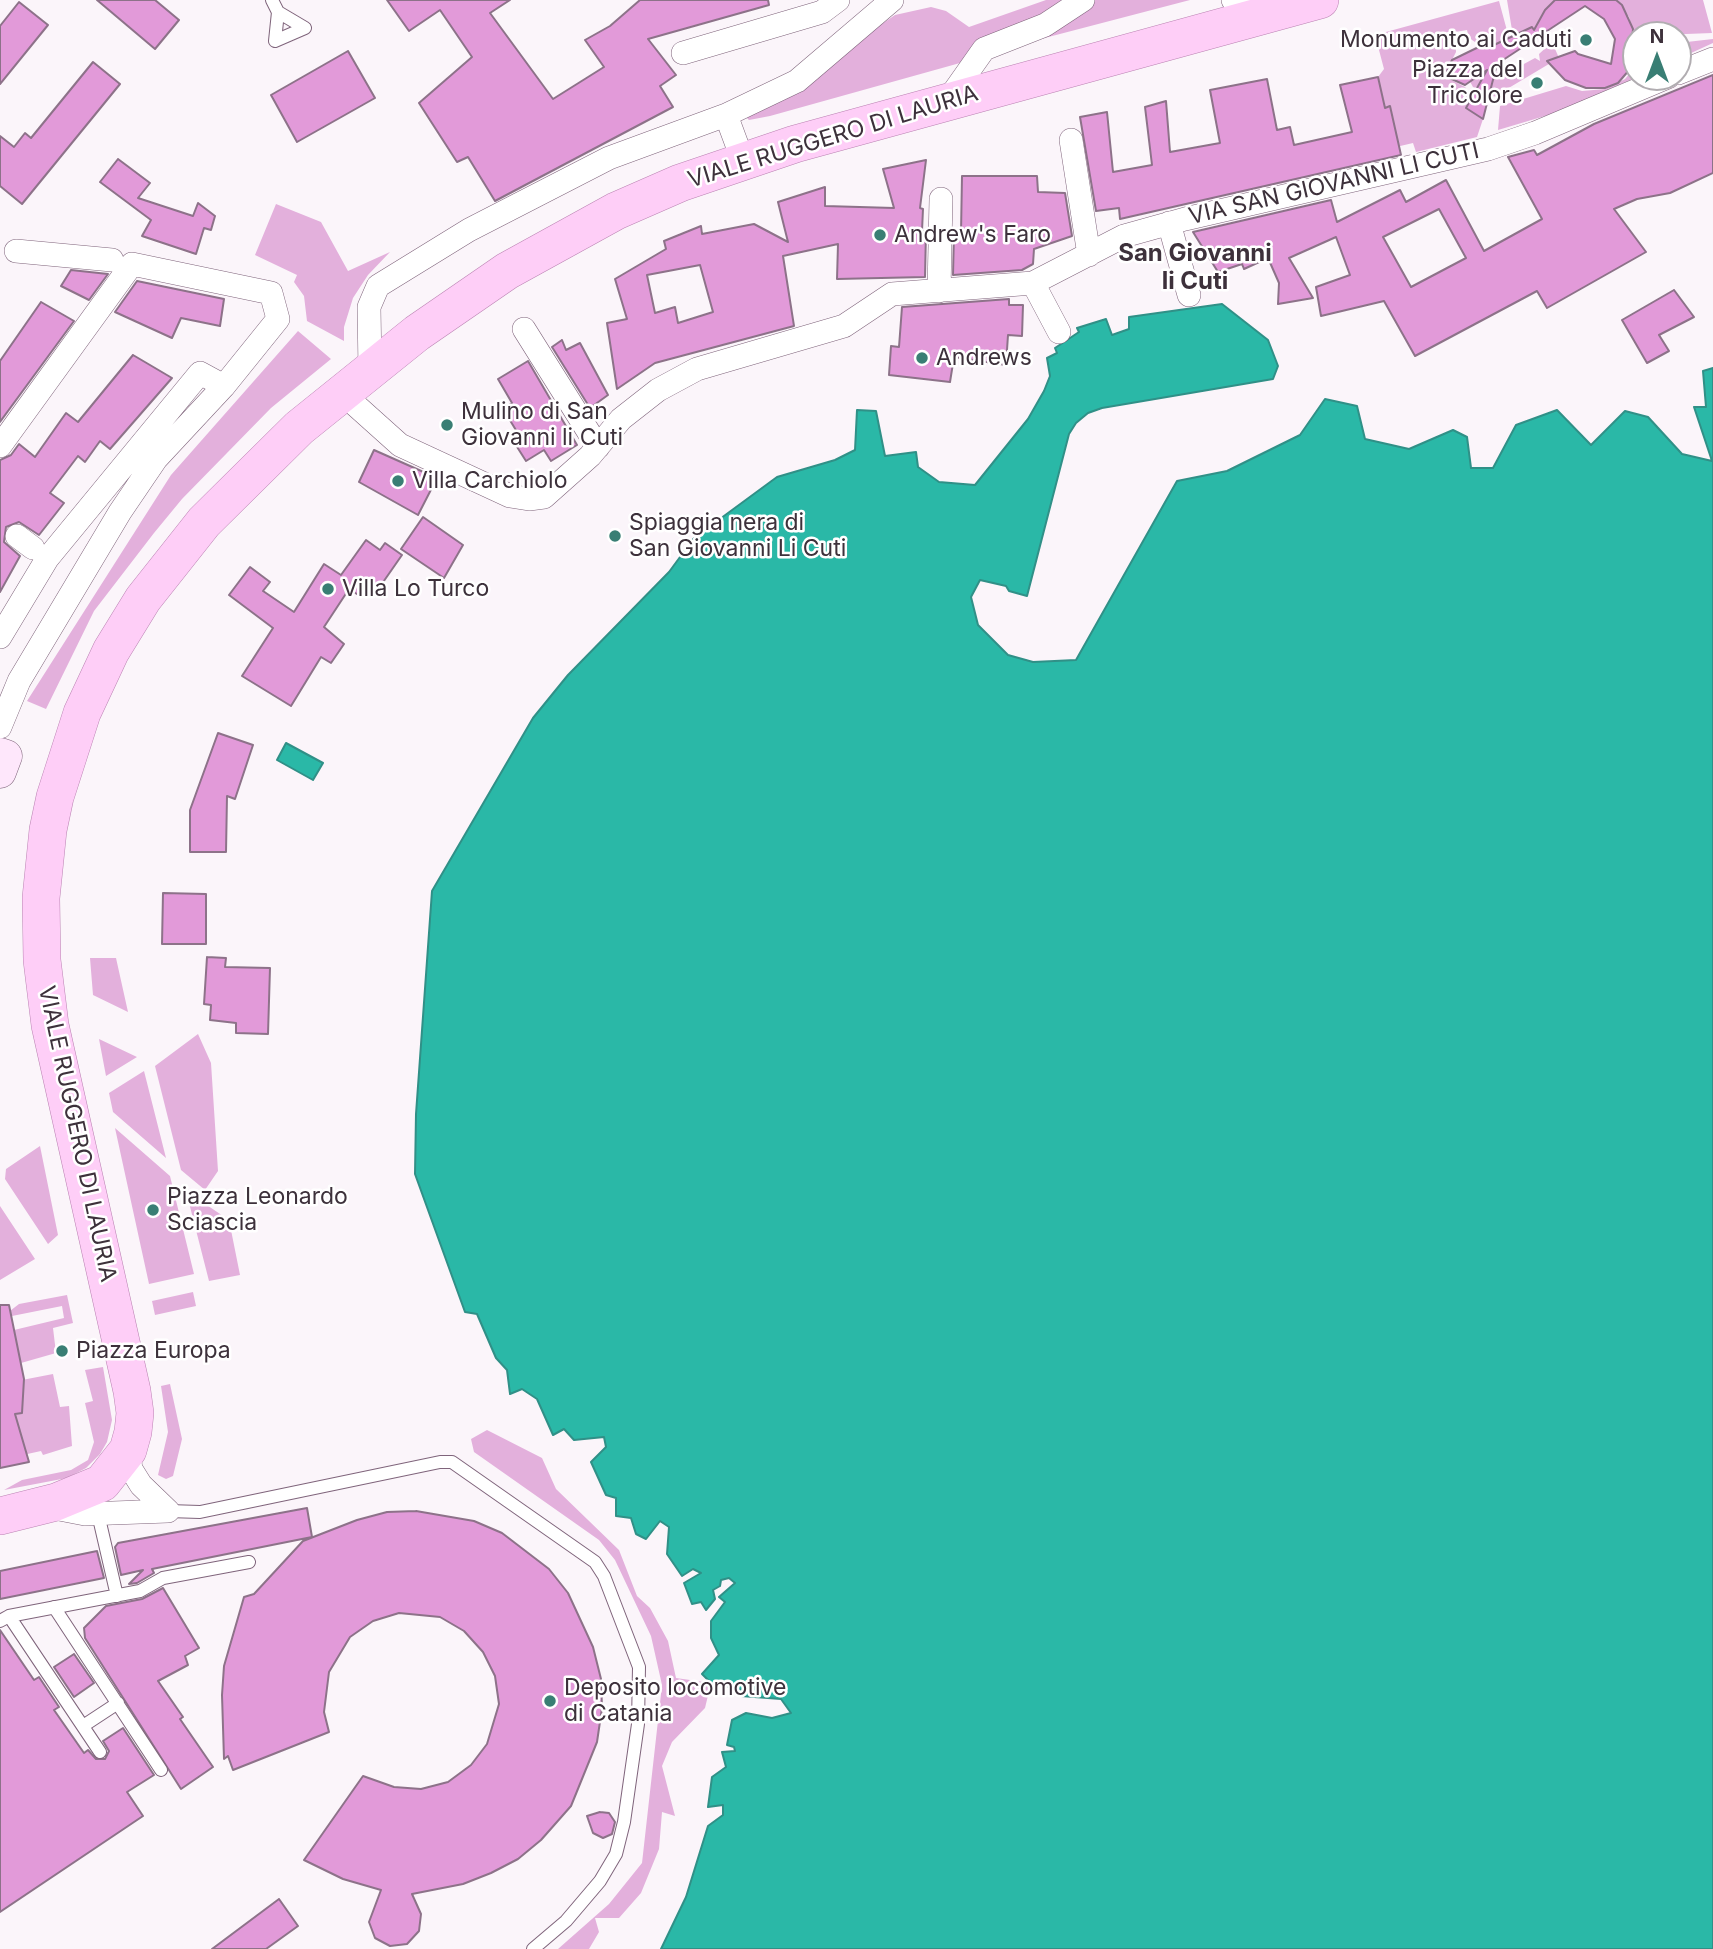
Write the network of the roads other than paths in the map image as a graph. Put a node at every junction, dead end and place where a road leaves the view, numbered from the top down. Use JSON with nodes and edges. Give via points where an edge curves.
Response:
{"nodes":[{"id":1,"x":838,"y":0,"type":"edge"},
{"id":2,"x":892,"y":0,"type":"edge"},
{"id":3,"x":1083,"y":0,"type":"edge"},
{"id":4,"x":1320,"y":0,"type":"edge"},
{"id":5,"x":1248,"y":8,"type":"edge"},
{"id":6,"x":683,"y":52,"type":"dead end"},
{"id":7,"x":1713,"y":59,"type":"edge"},
{"id":8,"x":1692,"y":67,"type":"edge"},
{"id":9,"x":1635,"y":91,"type":"edge"},
{"id":10,"x":948,"y":100,"type":"junction"},
{"id":11,"x":726,"y":115,"type":"junction"},
{"id":12,"x":1071,"y":140,"type":"dead end"},
{"id":13,"x":743,"y":161,"type":"junction"},
{"id":14,"x":941,"y":198,"type":"dead end"},
{"id":15,"x":1169,"y":223,"type":"junction"},
{"id":16,"x":8,"y":250,"type":"edge"},
{"id":17,"x":1089,"y":255,"type":"junction"},
{"id":18,"x":122,"y":262,"type":"junction"},
{"id":19,"x":1033,"y":283,"type":"junction"},
{"id":20,"x":939,"y":291,"type":"junction"},
{"id":21,"x":1189,"y":295,"type":"dead end"},
{"id":22,"x":524,"y":329,"type":"dead end"},
{"id":23,"x":1059,"y":332,"type":"dead end"},
{"id":24,"x":370,"y":370,"type":"junction"},
{"id":25,"x":224,"y":386,"type":"junction"},
{"id":26,"x":342,"y":393,"type":"junction"},
{"id":27,"x":0,"y":446,"type":"edge"},
{"id":28,"x":598,"y":447,"type":"junction"},
{"id":29,"x":0,"y":637,"type":"edge"},
{"id":30,"x":1,"y":752,"type":"edge"},
{"id":31,"x":128,"y":1450,"type":"junction"},
{"id":32,"x":43,"y":1506,"type":"junction"},
{"id":33,"x":168,"y":1511,"type":"junction"},
{"id":34,"x":98,"y":1514,"type":"junction"},
{"id":35,"x":0,"y":1516,"type":"edge"},
{"id":36,"x":249,"y":1562,"type":"dead end"},
{"id":37,"x":117,"y":1596,"type":"junction"},
{"id":38,"x":54,"y":1607,"type":"junction"},
{"id":39,"x":4,"y":1618,"type":"edge"},
{"id":40,"x":118,"y":1703,"type":"junction"},
{"id":41,"x":83,"y":1726,"type":"junction"},
{"id":42,"x":100,"y":1752,"type":"dead end"},
{"id":43,"x":161,"y":1770,"type":"dead end"},
{"id":44,"x":533,"y":1949,"type":"edge"}],
"edges":[{"from":1,"to":6,"type":"street","via":[[822,12]]},
{"from":2,"to":11,"type":"street","via":[[797,81]]},
{"from":3,"to":10,"type":"street","via":[[1045,25],[984,50]]},
{"from":4,"to":5,"type":"main road","name":"VIALE RUGGERO DI LAURIA"},
{"from":5,"to":10,"type":"main road","name":"VIALE RUGGERO DI LAURIA"},
{"from":7,"to":8,"type":"street"},
{"from":9,"to":15,"type":"street","name":"VIA SAN GIOVANNI LI CUTI","via":[[1488,149]]},
{"from":10,"to":13,"type":"main road","name":"VIALE RUGGERO DI LAURIA"},
{"from":11,"to":13,"type":"street"},
{"from":11,"to":24,"type":"street","via":[[609,158],[468,230],[379,286],[369,307]]},
{"from":12,"to":17,"type":"street"},
{"from":13,"to":24,"type":"main road","name":"VIALE RUGGERO DI LAURIA","via":[[616,211],[545,248],[472,293]]},
{"from":14,"to":20,"type":"street"},
{"from":15,"to":17,"type":"street","name":"VIA SAN GIOVANNI LI CUTI","via":[[1124,236]]},
{"from":15,"to":21,"type":"street"},
{"from":16,"to":18,"type":"street"},
{"from":17,"to":19,"type":"street","name":"VIA SAN GIOVANNI LI CUTI"},
{"from":18,"to":25,"type":"street","via":[[271,293],[278,319]]},
{"from":18,"to":27,"type":"street"},
{"from":19,"to":20,"type":"street","name":"VIA SAN GIOVANNI LI CUTI"},
{"from":19,"to":23,"type":"street"},
{"from":20,"to":28,"type":"street","name":"VIA SAN GIOVANNI LI CUTI","via":[[892,294],[844,326],[697,369],[657,390],[621,419]]},
{"from":22,"to":28,"type":"street"},
{"from":24,"to":26,"type":"main road","name":"VIALE RUGGERO DI LAURIA"},
{"from":25,"to":29,"type":"street","via":[[200,373],[47,559]]},
{"from":25,"to":30,"type":"street","via":[[156,459],[120,512],[19,681]]},
{"from":26,"to":28,"type":"street","name":"VIA SAN GIOVANNI LI CUTI","via":[[400,445],[510,496],[544,497]]},
{"from":26,"to":31,"type":"main road","name":"VIALE RUGGERO DI LAURIA","via":[[239,485],[143,599],[111,651],[82,713],[55,797],[42,887],[42,960],[50,1025],[135,1413]]},
{"from":31,"to":32,"type":"main road","via":[[102,1483]]},
{"from":31,"to":33,"type":"street","via":[[131,1469],[141,1485]]},
{"from":32,"to":34,"type":"street"},
{"from":32,"to":35,"type":"main road"},
{"from":33,"to":34,"type":"street"},
{"from":33,"to":44,"type":"lane","via":[[200,1512],[452,1462],[595,1562],[639,1667],[638,1724],[626,1810],[616,1854],[600,1881]]},
{"from":34,"to":37,"type":"lane"},
{"from":36,"to":37,"type":"lane","via":[[163,1578],[140,1591]]},
{"from":37,"to":38,"type":"lane"},
{"from":38,"to":39,"type":"lane"},
{"from":38,"to":40,"type":"lane"},
{"from":39,"to":41,"type":"lane"},
{"from":40,"to":41,"type":"lane"},
{"from":40,"to":43,"type":"lane"},
{"from":41,"to":42,"type":"lane"}]}
